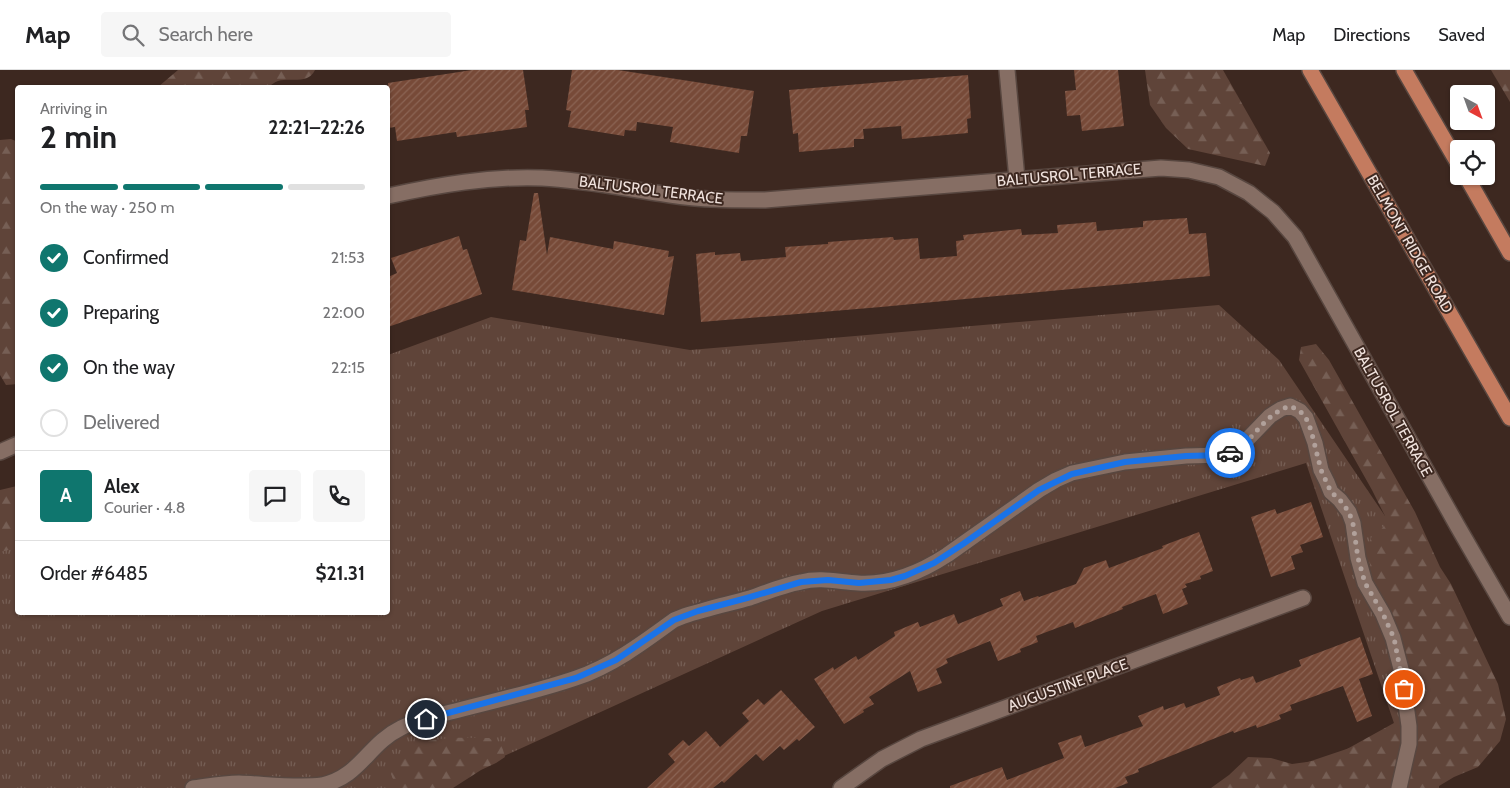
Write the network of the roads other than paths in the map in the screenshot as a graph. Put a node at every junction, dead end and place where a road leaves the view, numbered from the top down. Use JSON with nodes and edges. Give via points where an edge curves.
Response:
{"nodes":[{"id":1,"x":1007,"y":70,"type":"edge"},
{"id":2,"x":1310,"y":70,"type":"edge"},
{"id":3,"x":1404,"y":70,"type":"edge"},
{"id":4,"x":1450,"y":149,"type":"edge"},
{"id":5,"x":1017,"y":179,"type":"junction"},
{"id":6,"x":1471,"y":185,"type":"edge"},
{"id":7,"x":390,"y":196,"type":"edge"},
{"id":8,"x":1510,"y":253,"type":"edge"},
{"id":9,"x":1510,"y":418,"type":"edge"},
{"id":10,"x":15,"y":445,"type":"edge"},
{"id":11,"x":0,"y":452,"type":"edge"},
{"id":12,"x":1303,"y":598,"type":"dead end"},
{"id":13,"x":1510,"y":617,"type":"edge"},
{"id":14,"x":193,"y":788,"type":"edge"},
{"id":15,"x":841,"y":788,"type":"edge"},
{"id":16,"x":1399,"y":788,"type":"edge"}],
"edges":[{"from":1,"to":5,"type":"street"},
{"from":2,"to":9,"type":"main road","name":"BELMONT RIDGE ROAD"},
{"from":3,"to":4,"type":"main road"},
{"from":5,"to":7,"type":"street","name":"BALTUSROL TERRACE","via":[[765,200],[671,196],[541,178],[494,179]]},
{"from":5,"to":13,"type":"street","name":"BALTUSROL TERRACE","via":[[1161,168],[1189,170],[1219,178],[1249,193],[1274,212],[1295,237]]},
{"from":6,"to":8,"type":"main road"},
{"from":10,"to":11,"type":"street"},
{"from":12,"to":15,"type":"street","name":"AUGUSTINE PLACE","via":[[921,739],[882,759]]},
{"from":14,"to":16,"type":"street","via":[[236,783],[309,786],[340,779],[358,766],[381,741],[401,728],[576,678],[616,660],[684,616],[801,582],[859,583],[905,576],[947,555],[1056,480],[1125,462],[1224,455],[1240,447],[1270,416],[1290,406],[1306,418],[1331,492],[1349,512],[1365,583],[1394,638],[1409,726]]}]}
